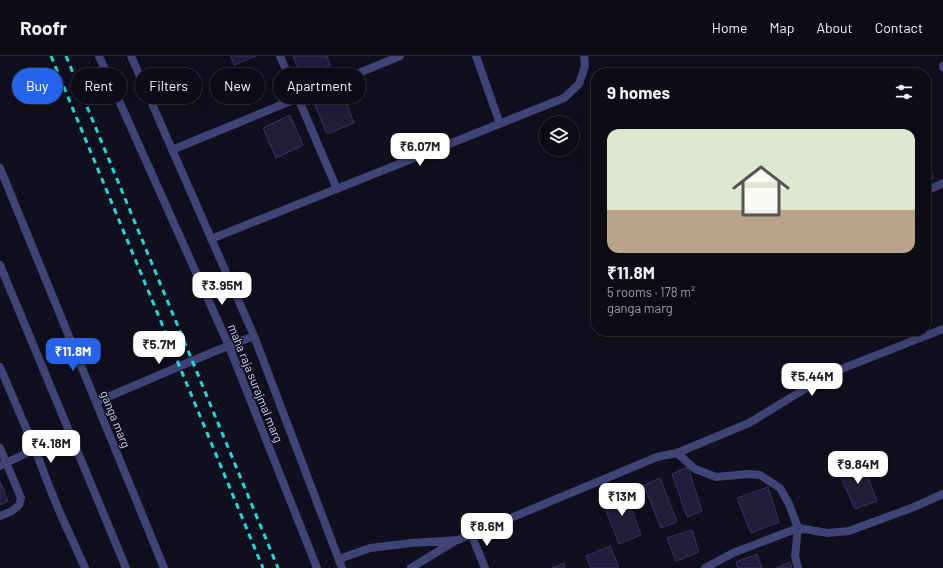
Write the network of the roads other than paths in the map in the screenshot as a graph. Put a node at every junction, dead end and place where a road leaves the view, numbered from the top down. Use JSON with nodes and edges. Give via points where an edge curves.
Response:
{"nodes":[{"id":1,"x":99,"y":56,"type":"edge"},
{"id":2,"x":131,"y":56,"type":"edge"},
{"id":3,"x":280,"y":56,"type":"edge"},
{"id":4,"x":400,"y":56,"type":"edge"},
{"id":5,"x":476,"y":56,"type":"edge"},
{"id":6,"x":584,"y":56,"type":"edge"},
{"id":7,"x":285,"y":68,"type":"edge"},
{"id":8,"x":366,"y":70,"type":"edge"},
{"id":9,"x":283,"y":104,"type":"edge"},
{"id":10,"x":301,"y":104,"type":"edge"},
{"id":11,"x":500,"y":124,"type":"junction"},
{"id":12,"x":172,"y":150,"type":"junction"},
{"id":13,"x":0,"y":168,"type":"edge"},
{"id":14,"x":943,"y":183,"type":"edge"},
{"id":15,"x":931,"y":188,"type":"edge"},
{"id":16,"x":337,"y":189,"type":"junction"},
{"id":17,"x":211,"y":239,"type":"junction"},
{"id":18,"x":0,"y":265,"type":"edge"},
{"id":19,"x":943,"y":329,"type":"edge"},
{"id":20,"x":931,"y":334,"type":"edge"},
{"id":21,"x":254,"y":336,"type":"junction"},
{"id":22,"x":925,"y":336,"type":"edge"},
{"id":23,"x":229,"y":346,"type":"junction"},
{"id":24,"x":1,"y":371,"type":"edge"},
{"id":25,"x":96,"y":402,"type":"junction"},
{"id":26,"x":0,"y":448,"type":"edge"},
{"id":27,"x":35,"y":448,"type":"junction"},
{"id":28,"x":677,"y":453,"type":"junction"},
{"id":29,"x":3,"y":464,"type":"edge"},
{"id":30,"x":943,"y":494,"type":"edge"},
{"id":31,"x":0,"y":516,"type":"edge"},
{"id":32,"x":798,"y":528,"type":"junction"},
{"id":33,"x":471,"y":534,"type":"junction"},
{"id":34,"x":458,"y":540,"type":"junction"},
{"id":35,"x":339,"y":559,"type":"junction"},
{"id":36,"x":85,"y":568,"type":"edge"},
{"id":37,"x":126,"y":568,"type":"edge"},
{"id":38,"x":164,"y":568,"type":"edge"},
{"id":39,"x":317,"y":568,"type":"edge"},
{"id":40,"x":342,"y":568,"type":"edge"},
{"id":41,"x":411,"y":568,"type":"edge"},
{"id":42,"x":485,"y":568,"type":"edge"},
{"id":43,"x":705,"y":568,"type":"edge"},
{"id":44,"x":798,"y":568,"type":"edge"}],
"edges":[{"from":1,"to":23,"type":"street","name":"maha raja surajmal marg"},
{"from":2,"to":12,"type":"street","name":"maha raja surajmal marg"},
{"from":3,"to":7,"type":"street"},
{"from":4,"to":8,"type":"street"},
{"from":5,"to":11,"type":"street"},
{"from":6,"to":11,"type":"street","via":[[585,66],[578,84],[564,98]]},
{"from":9,"to":12,"type":"street"},
{"from":10,"to":16,"type":"street"},
{"from":11,"to":16,"type":"street"},
{"from":12,"to":17,"type":"street","name":"maha raja surajmal marg"},
{"from":13,"to":25,"type":"street","name":"ganga marg"},
{"from":14,"to":15,"type":"street"},
{"from":16,"to":17,"type":"street"},
{"from":17,"to":21,"type":"street","name":"maha raja surajmal marg"},
{"from":18,"to":37,"type":"street"},
{"from":19,"to":20,"type":"street"},
{"from":21,"to":23,"type":"street"},
{"from":21,"to":35,"type":"street","name":"maha raja surajmal marg"},
{"from":22,"to":28,"type":"street","via":[[831,373],[749,423]]},
{"from":23,"to":25,"type":"street"},
{"from":23,"to":39,"type":"street","name":"maha raja surajmal marg"},
{"from":24,"to":27,"type":"street"},
{"from":25,"to":38,"type":"street","name":"ganga marg"},
{"from":26,"to":29,"type":"street"},
{"from":27,"to":29,"type":"street"},
{"from":27,"to":36,"type":"street"},
{"from":28,"to":32,"type":"street","via":[[695,469],[716,477],[760,475],[780,488]]},
{"from":28,"to":33,"type":"street","via":[[657,457]]},
{"from":29,"to":31,"type":"street","via":[[21,498],[19,505],[12,511]]},
{"from":30,"to":32,"type":"street","via":[[849,531],[828,533]]},
{"from":32,"to":43,"type":"street","via":[[733,553]]},
{"from":32,"to":44,"type":"street","via":[[795,556]]},
{"from":33,"to":34,"type":"street"},
{"from":33,"to":42,"type":"street"},
{"from":34,"to":35,"type":"street","via":[[370,548]]},
{"from":34,"to":41,"type":"street"},
{"from":35,"to":40,"type":"street","name":"maha raja surajmal marg"}]}
